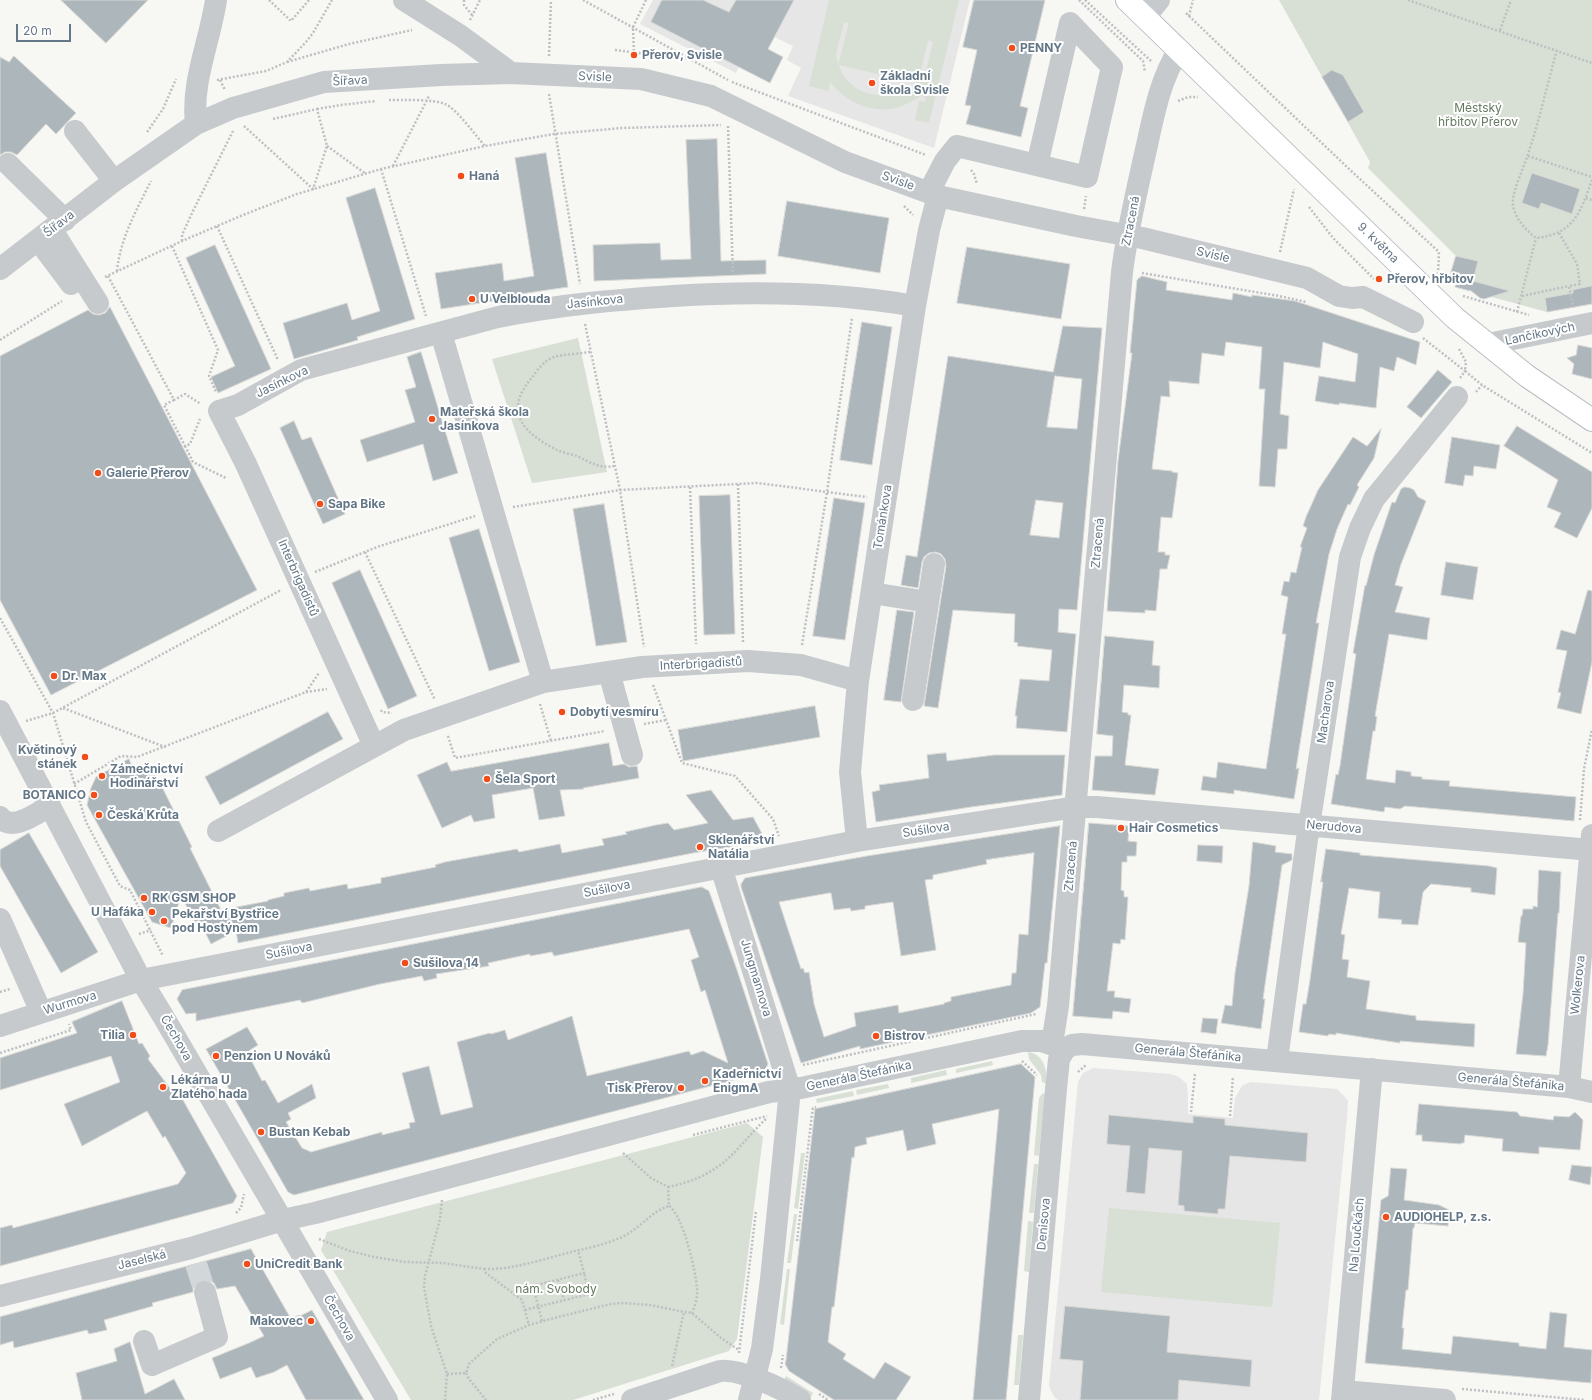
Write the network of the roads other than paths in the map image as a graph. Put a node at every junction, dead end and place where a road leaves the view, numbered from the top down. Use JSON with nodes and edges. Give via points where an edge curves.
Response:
{"nodes":[{"id":1,"x":216,"y":0,"type":"edge"},
{"id":2,"x":404,"y":0,"type":"edge"},
{"id":3,"x":1127,"y":0,"type":"edge"},
{"id":4,"x":1160,"y":0,"type":"edge"},
{"id":5,"x":1145,"y":17,"type":"junction"},
{"id":6,"x":1179,"y":50,"type":"junction"},
{"id":7,"x":511,"y":73,"type":"junction"},
{"id":8,"x":196,"y":124,"type":"junction"},
{"id":9,"x":75,"y":131,"type":"dead end"},
{"id":10,"x":8,"y":164,"type":"dead end"},
{"id":11,"x":1037,"y":165,"type":"junction"},
{"id":12,"x":114,"y":181,"type":"junction"},
{"id":13,"x":933,"y":194,"type":"junction"},
{"id":14,"x":51,"y":230,"type":"junction"},
{"id":15,"x":1126,"y":235,"type":"junction"},
{"id":16,"x":0,"y":269,"type":"edge"},
{"id":17,"x":94,"y":306,"type":"dead end"},
{"id":18,"x":915,"y":306,"type":"junction"},
{"id":19,"x":1592,"y":323,"type":"edge"},
{"id":20,"x":435,"y":327,"type":"junction"},
{"id":21,"x":1416,"y":329,"type":"road end"},
{"id":22,"x":1488,"y":344,"type":"junction"},
{"id":23,"x":1461,"y":392,"type":"road end"},
{"id":24,"x":211,"y":407,"type":"joint"},
{"id":25,"x":1592,"y":420,"type":"edge"},
{"id":26,"x":934,"y":564,"type":"dead end"},
{"id":27,"x":872,"y":593,"type":"junction"},
{"id":28,"x":928,"y":602,"type":"junction"},
{"id":29,"x":609,"y":672,"type":"junction"},
{"id":30,"x":858,"y":680,"type":"junction"},
{"id":31,"x":539,"y":683,"type":"junction"},
{"id":32,"x":913,"y":700,"type":"dead end"},
{"id":33,"x":0,"y":712,"type":"edge"},
{"id":34,"x":374,"y":746,"type":"junction"},
{"id":35,"x":632,"y":755,"type":"dead end"},
{"id":36,"x":50,"y":806,"type":"junction"},
{"id":37,"x":1076,"y":807,"type":"junction"},
{"id":38,"x":0,"y":817,"type":"edge"},
{"id":39,"x":1309,"y":825,"type":"junction"},
{"id":40,"x":218,"y":831,"type":"dead end"},
{"id":41,"x":1589,"y":839,"type":"edge"},
{"id":42,"x":857,"y":841,"type":"junction"},
{"id":43,"x":722,"y":867,"type":"junction"},
{"id":44,"x":0,"y":919,"type":"edge"},
{"id":45,"x":141,"y":980,"type":"junction"},
{"id":46,"x":41,"y":1012,"type":"junction"},
{"id":47,"x":0,"y":1026,"type":"edge"},
{"id":48,"x":1058,"y":1047,"type":"junction"},
{"id":49,"x":1277,"y":1060,"type":"junction"},
{"id":50,"x":1372,"y":1069,"type":"junction"},
{"id":51,"x":1569,"y":1087,"type":"junction"},
{"id":52,"x":790,"y":1090,"type":"junction"},
{"id":53,"x":1592,"y":1092,"type":"edge"},
{"id":54,"x":283,"y":1220,"type":"junction"},
{"id":55,"x":205,"y":1292,"type":"tunnel mouth"},
{"id":56,"x":0,"y":1296,"type":"edge"},
{"id":57,"x":144,"y":1341,"type":"dead end"},
{"id":58,"x":755,"y":1379,"type":"junction"},
{"id":59,"x":1450,"y":1394,"type":"edge"},
{"id":60,"x":1342,"y":1395,"type":"edge"},
{"id":61,"x":808,"y":1396,"type":"edge"},
{"id":62,"x":387,"y":1400,"type":"edge"},
{"id":63,"x":632,"y":1400,"type":"edge"},
{"id":64,"x":749,"y":1400,"type":"edge"},
{"id":65,"x":1029,"y":1400,"type":"edge"}],
"edges":[{"from":1,"to":8,"type":"street","via":[[197,87],[194,111]]},
{"from":2,"to":7,"type":"street","via":[[461,36]]},
{"from":3,"to":5,"type":"main road","name":"9. května"},
{"from":4,"to":5,"type":"street"},
{"from":5,"to":6,"type":"main road","name":"9. května"},
{"from":6,"to":15,"type":"street","name":"Ztracená","via":[[1153,67],[1156,106]]},
{"from":6,"to":22,"type":"main road","name":"9. května","via":[[1455,318]]},
{"from":7,"to":8,"type":"street","name":"Šířava","via":[[324,82],[233,108]]},
{"from":7,"to":13,"type":"street","name":"Svisle","via":[[640,79],[711,96],[845,162]]},
{"from":8,"to":12,"type":"street","name":"Šířava"},
{"from":9,"to":12,"type":"street"},
{"from":10,"to":14,"type":"street"},
{"from":11,"to":11,"type":"street","via":[[1060,68],[1070,23],[1112,67],[1087,177]]},
{"from":11,"to":13,"type":"street","name":"Tománkova","via":[[957,146],[945,161]]},
{"from":12,"to":14,"type":"street","name":"Šířava"},
{"from":13,"to":15,"type":"street","name":"Svisle"},
{"from":13,"to":18,"type":"street","name":"Tománkova"},
{"from":14,"to":16,"type":"street","name":"Šířava"},
{"from":14,"to":17,"type":"street"},
{"from":15,"to":21,"type":"street","name":"Svisle","via":[[1307,278],[1339,296],[1363,297]]},
{"from":15,"to":37,"type":"street","name":"Ztracená"},
{"from":18,"to":20,"type":"street","name":"Jasínkova","via":[[825,294],[704,294],[599,301]]},
{"from":18,"to":27,"type":"street","name":"Tománkova"},
{"from":19,"to":22,"type":"street","name":"Lančíkových"},
{"from":20,"to":24,"type":"street","name":"Jasínkova","via":[[301,370],[238,405]]},
{"from":20,"to":31,"type":"street","via":[[494,510]]},
{"from":22,"to":25,"type":"main road","name":"9. května","via":[[1527,376]]},
{"from":23,"to":39,"type":"street","name":"Macharova","via":[[1374,499],[1360,528],[1350,557]]},
{"from":24,"to":34,"type":"street","name":"Interbrigadistů","via":[[311,577],[332,654]]},
{"from":26,"to":28,"type":"street"},
{"from":27,"to":28,"type":"street"},
{"from":27,"to":30,"type":"street","name":"Tománkova"},
{"from":28,"to":32,"type":"street"},
{"from":29,"to":30,"type":"street","name":"Interbrigadistů","via":[[647,666],[748,661],[801,665]]},
{"from":29,"to":31,"type":"street","name":"Interbrigadistů"},
{"from":29,"to":35,"type":"street"},
{"from":30,"to":42,"type":"street","name":"Tománkova","via":[[850,772]]},
{"from":31,"to":34,"type":"street","name":"Interbrigadistů","via":[[404,730]]},
{"from":33,"to":36,"type":"street","name":"Čechova"},
{"from":34,"to":40,"type":"street","name":"Interbrigadistů"},
{"from":36,"to":38,"type":"street","via":[[15,823],[6,822]]},
{"from":36,"to":45,"type":"street","name":"Čechova"},
{"from":37,"to":39,"type":"street","name":"Nerudova"},
{"from":37,"to":42,"type":"street","name":"Sušilova"},
{"from":37,"to":48,"type":"street","name":"Ztracená","via":[[1058,1006]]},
{"from":39,"to":41,"type":"street","name":"Nerudova"},
{"from":39,"to":49,"type":"street","name":"Macharova"},
{"from":41,"to":51,"type":"street","name":"Wolkerova"},
{"from":42,"to":43,"type":"street","name":"Sušilova"},
{"from":43,"to":45,"type":"street","name":"Sušilova"},
{"from":43,"to":52,"type":"street","name":"Jungmannova"},
{"from":44,"to":46,"type":"street"},
{"from":45,"to":46,"type":"street","name":"Wurmova"},
{"from":45,"to":54,"type":"street","name":"Čechova"},
{"from":46,"to":47,"type":"street","name":"Wurmova"},
{"from":48,"to":49,"type":"street","name":"Generála Štefánika","via":[[1082,1044]]},
{"from":48,"to":52,"type":"street","name":"Generála Štefánika","via":[[1036,1041],[1022,1041]]},
{"from":48,"to":65,"type":"street","name":"Denisova"},
{"from":49,"to":50,"type":"street","name":"Generála Štefánika"},
{"from":50,"to":51,"type":"street","name":"Generála Štefánika"},
{"from":50,"to":60,"type":"street","name":"Na Loučkách"},
{"from":51,"to":53,"type":"street","name":"Generála Štefánika"},
{"from":52,"to":54,"type":"street","via":[[769,1092]]},
{"from":52,"to":58,"type":"street","via":[[771,1279],[762,1349]]},
{"from":54,"to":56,"type":"street","name":"Jaselská","via":[[194,1256]]},
{"from":54,"to":62,"type":"street","name":"Čechova"},
{"from":55,"to":57,"type":"street","via":[[217,1337],[152,1366]]},
{"from":58,"to":61,"type":"street","via":[[786,1392]]},
{"from":58,"to":63,"type":"street","via":[[734,1371],[720,1371]]},
{"from":58,"to":64,"type":"street"},
{"from":59,"to":60,"type":"street"}]}
